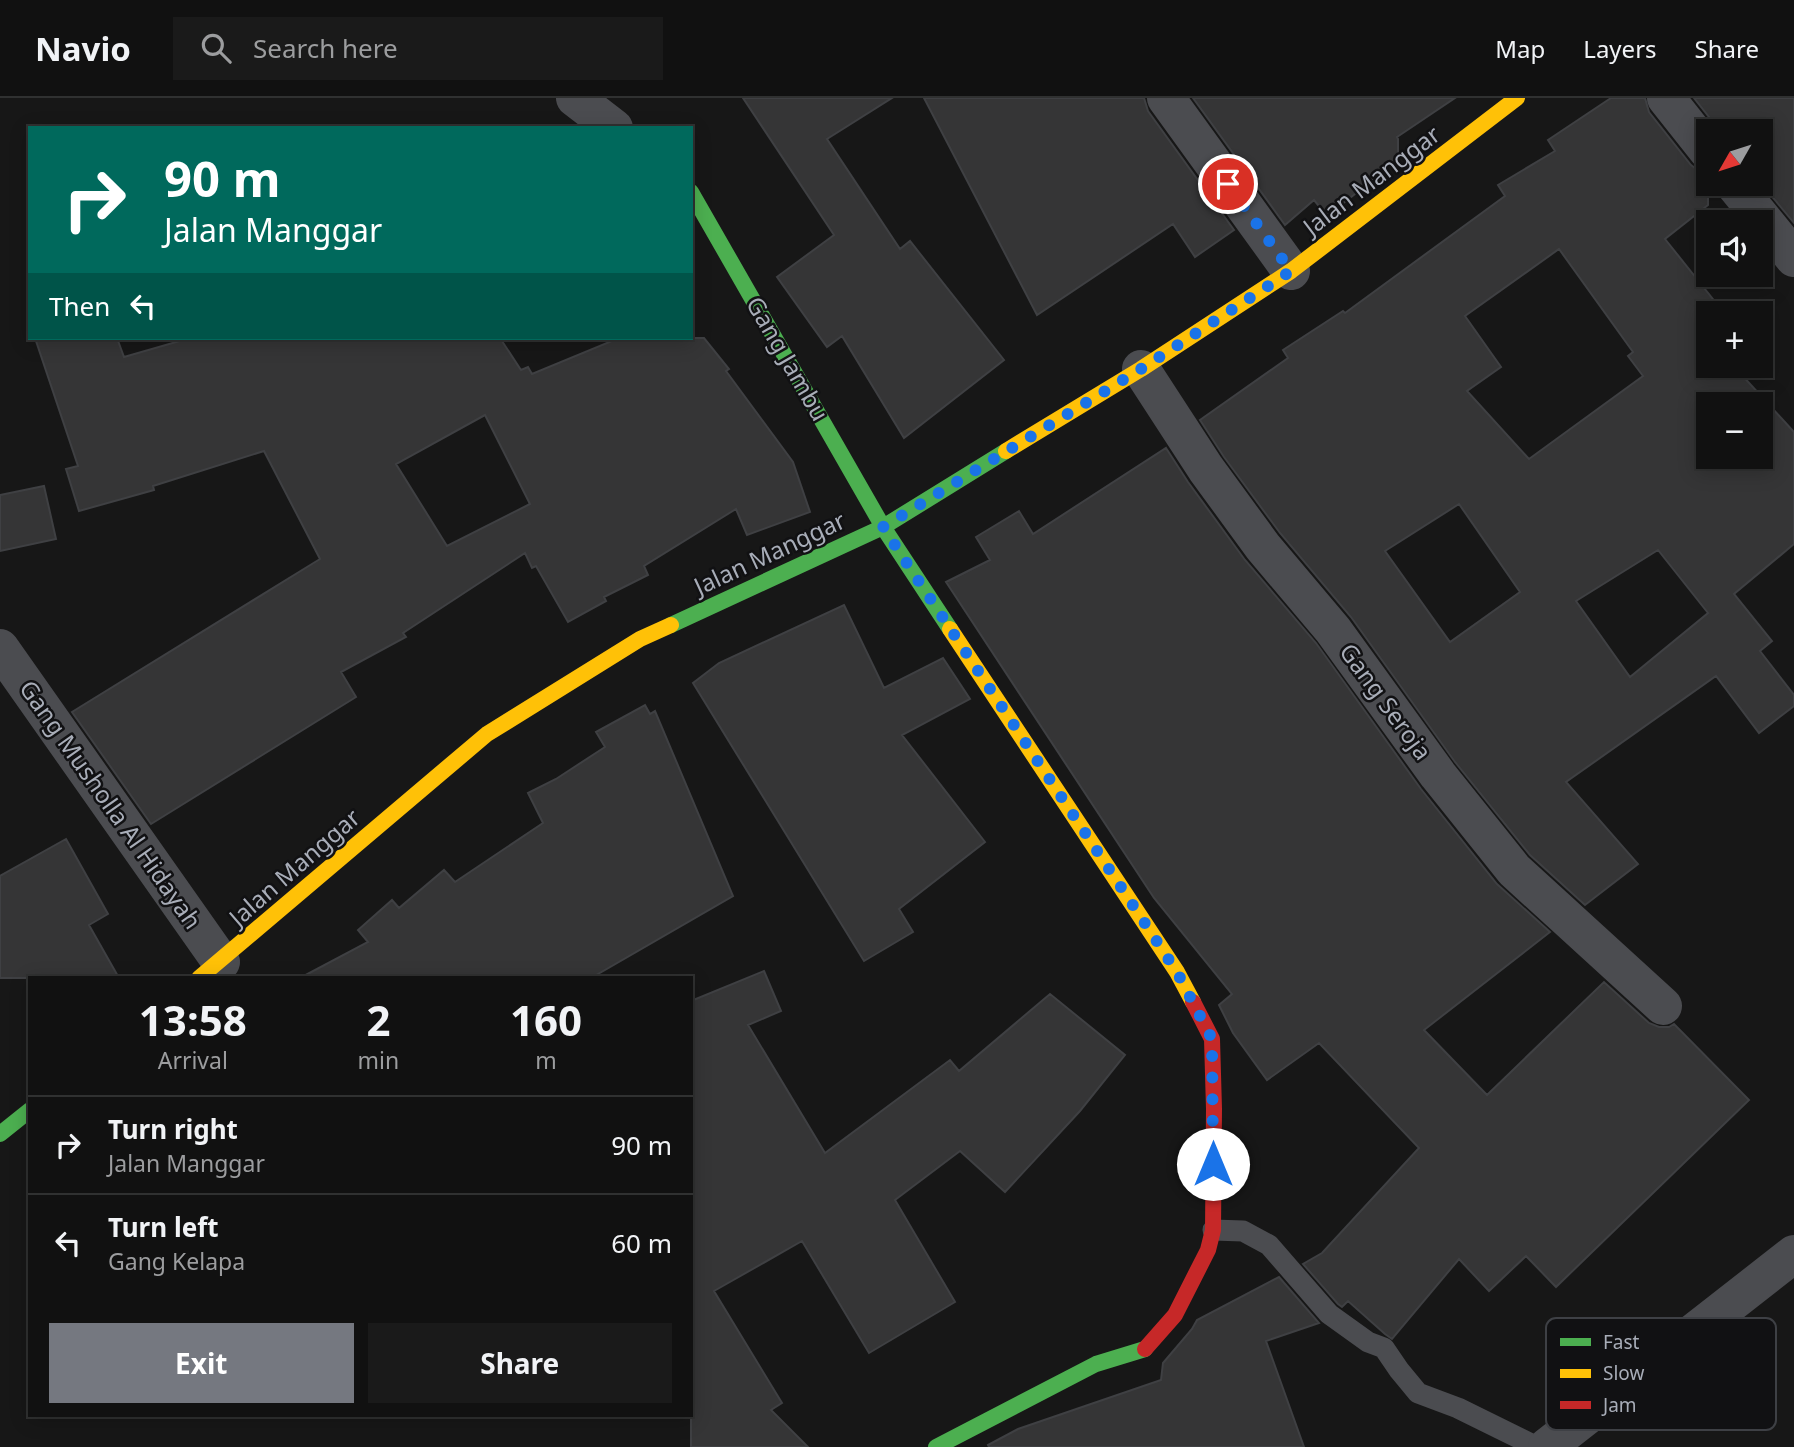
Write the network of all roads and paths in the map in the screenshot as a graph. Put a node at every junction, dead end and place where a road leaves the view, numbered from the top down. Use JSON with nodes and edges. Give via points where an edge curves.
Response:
{"nodes":[{"id":1,"x":575,"y":98,"type":"edge"},
{"id":2,"x":1166,"y":98,"type":"edge"},
{"id":3,"x":1517,"y":98,"type":"edge"},
{"id":4,"x":1666,"y":98,"type":"edge"},
{"id":5,"x":611,"y":126,"type":"edge"},
{"id":6,"x":1696,"y":136,"type":"edge"},
{"id":7,"x":693,"y":195,"type":"edge"},
{"id":8,"x":1744,"y":196,"type":"edge"},
{"id":9,"x":1794,"y":258,"type":"edge"},
{"id":10,"x":1291,"y":271,"type":"junction"},
{"id":11,"x":1141,"y":369,"type":"junction"},
{"id":12,"x":883,"y":527,"type":"junction"},
{"id":13,"x":0,"y":648,"type":"edge"},
{"id":14,"x":210,"y":970,"type":"edge"},
{"id":15,"x":1663,"y":1006,"type":"dead end"},
{"id":16,"x":28,"y":1112,"type":"edge"},
{"id":17,"x":0,"y":1134,"type":"edge"},
{"id":18,"x":1213,"y":1230,"type":"junction"},
{"id":19,"x":1794,"y":1254,"type":"edge"},
{"id":20,"x":1712,"y":1318,"type":"edge"},
{"id":21,"x":1569,"y":1430,"type":"edge"},
{"id":22,"x":936,"y":1447,"type":"edge"},
{"id":23,"x":1537,"y":1447,"type":"edge"},
{"id":24,"x":1547,"y":1447,"type":"edge"}],
"edges":[{"from":1,"to":5,"type":"street"},
{"from":2,"to":10,"type":"street"},
{"from":3,"to":10,"type":"main road","name":"Jalan Manggar"},
{"from":4,"to":6,"type":"street"},
{"from":7,"to":12,"type":"main road","name":"Gang Jambu"},
{"from":8,"to":9,"type":"street"},
{"from":10,"to":11,"type":"main road","name":"Jalan Manggar"},
{"from":11,"to":12,"type":"main road","name":"Jalan Manggar"},
{"from":11,"to":15,"type":"street","name":"Gang Seroja","via":[[1263,547],[1333,630],[1514,870]]},
{"from":12,"to":14,"type":"main road","name":"Jalan Manggar","via":[[640,639],[487,734]]},
{"from":12,"to":18,"type":"main road","name":"Gang Jambu","via":[[1177,972],[1212,1039]]},
{"from":13,"to":14,"type":"street","name":"Gang Musholla Al Hidayah"},
{"from":16,"to":17,"type":"main road"},
{"from":18,"to":22,"type":"main road","name":"Gang Jambu","via":[[1208,1250],[1175,1315],[1147,1348],[1096,1364]]},
{"from":18,"to":23,"type":"lane","via":[[1243,1231],[1269,1245],[1329,1314],[1384,1348],[1418,1393]]},
{"from":19,"to":20,"type":"street"},
{"from":21,"to":24,"type":"street"}]}
